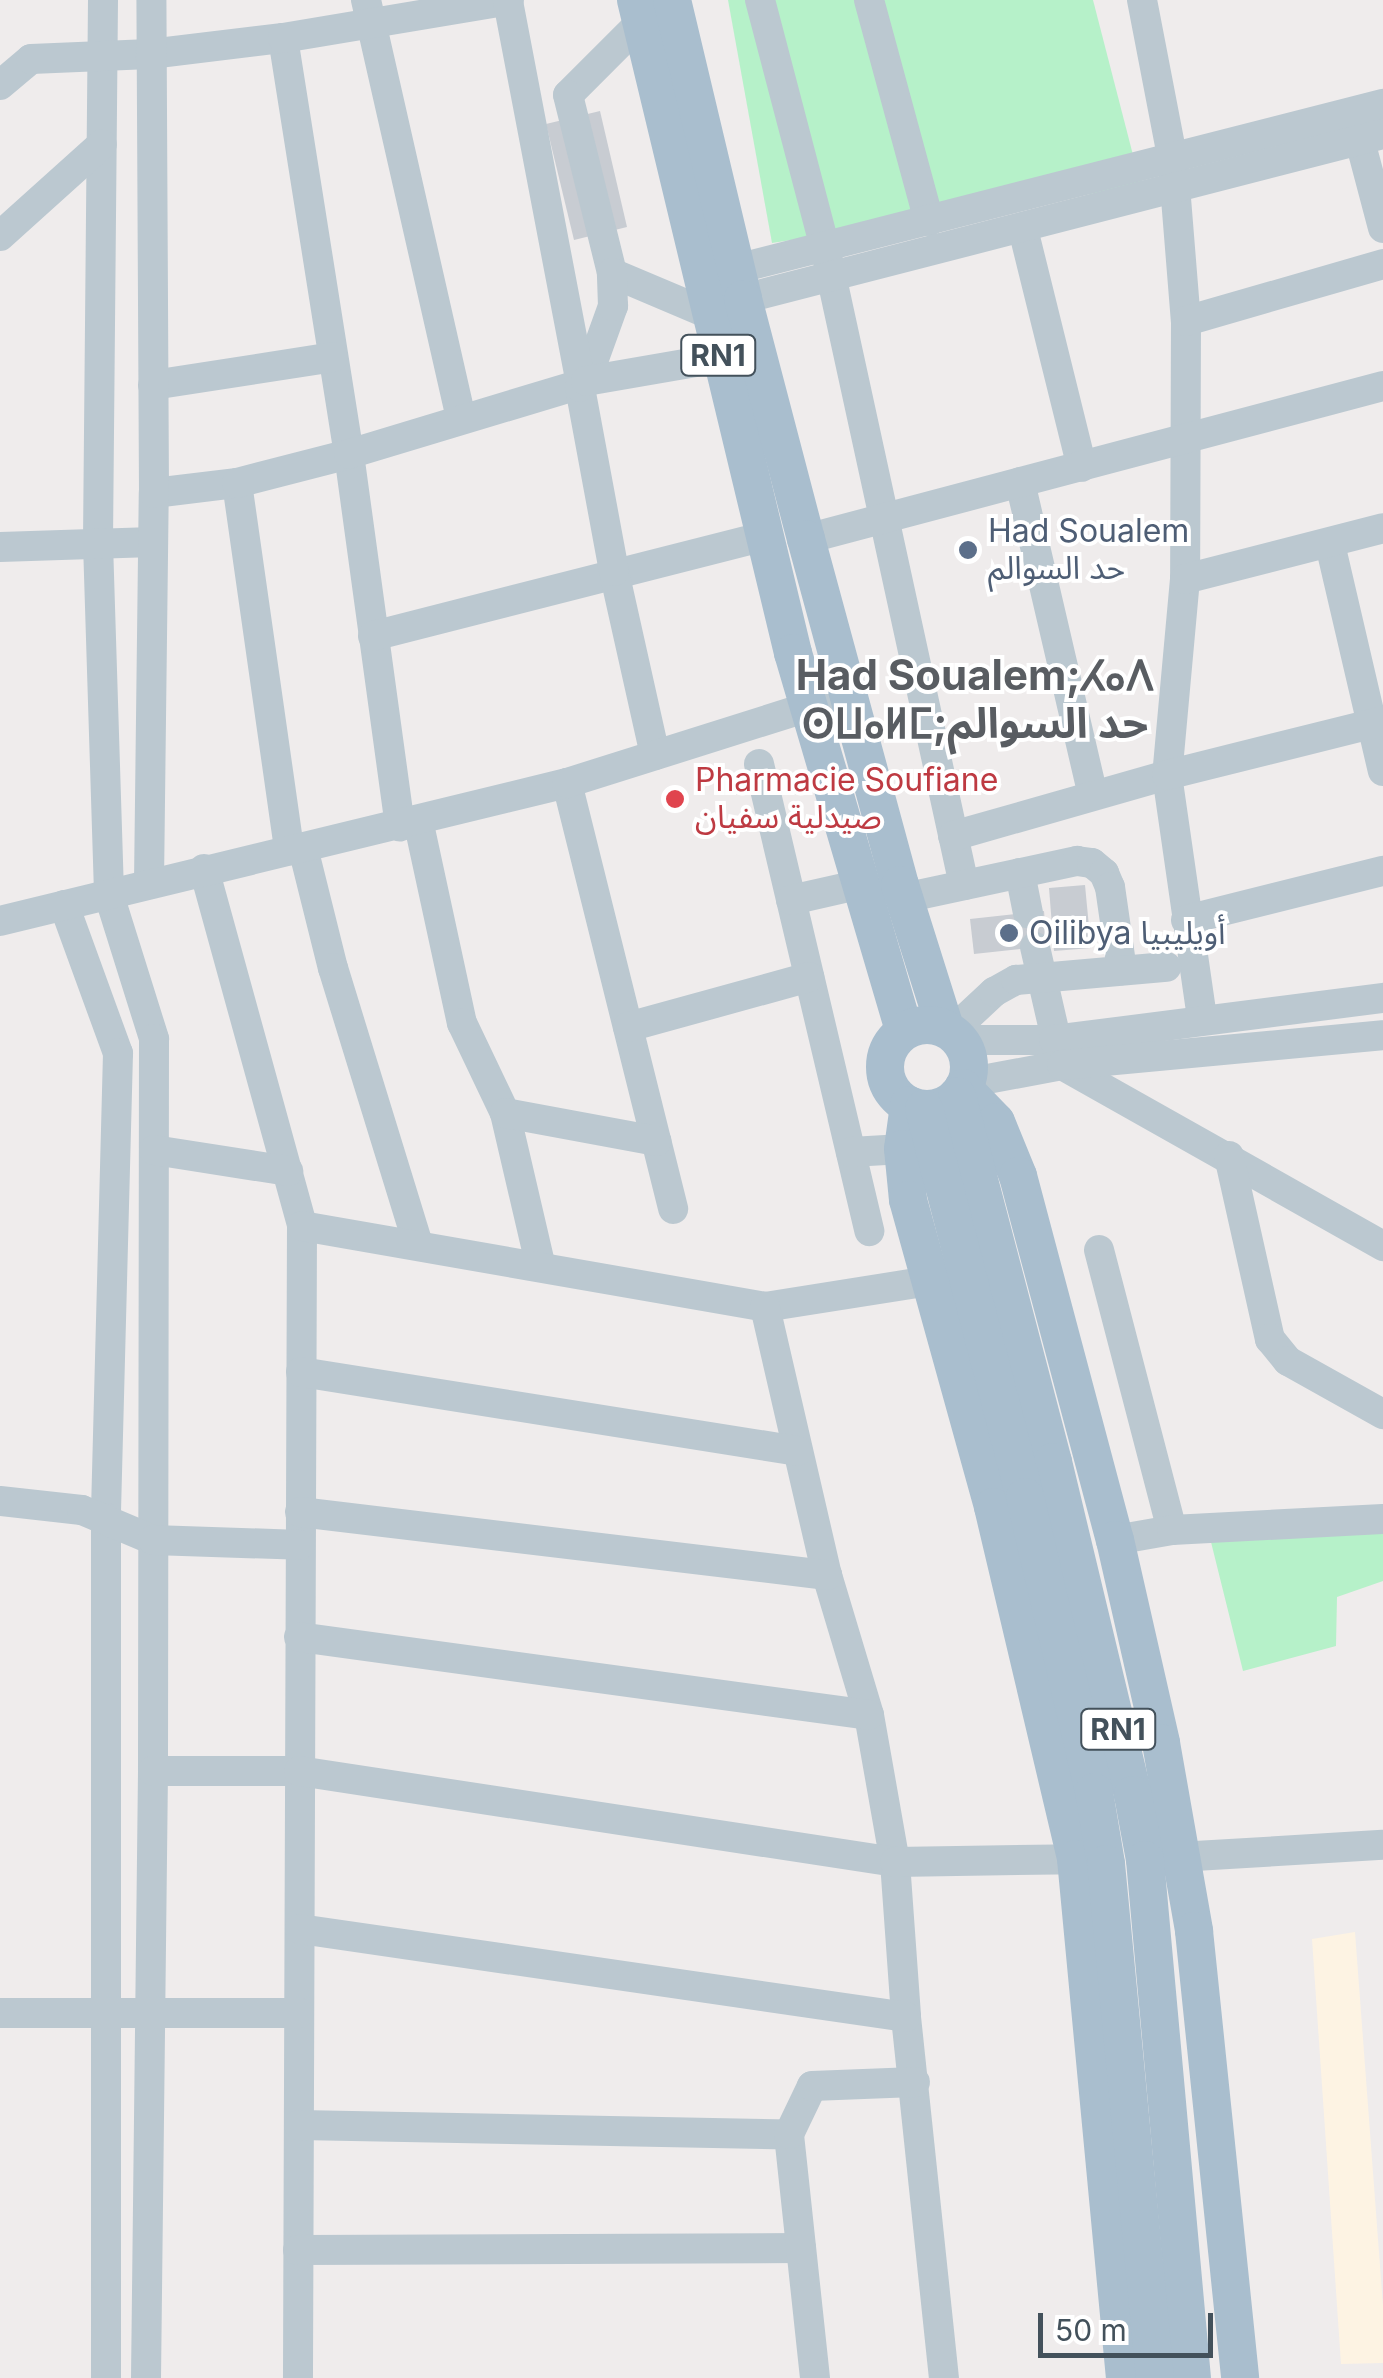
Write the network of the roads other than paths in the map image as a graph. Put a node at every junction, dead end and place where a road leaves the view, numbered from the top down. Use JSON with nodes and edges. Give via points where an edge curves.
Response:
{"nodes":[{"id":1,"x":103,"y":0,"type":"edge"},
{"id":2,"x":150,"y":0,"type":"edge"},
{"id":3,"x":672,"y":0,"type":"edge"},
{"id":4,"x":760,"y":0,"type":"edge"},
{"id":5,"x":869,"y":0,"type":"edge"},
{"id":6,"x":1142,"y":0,"type":"edge"},
{"id":7,"x":496,"y":1,"type":"edge"},
{"id":8,"x":368,"y":11,"type":"edge"},
{"id":9,"x":639,"y":11,"type":"edge"},
{"id":10,"x":282,"y":38,"type":"junction"},
{"id":11,"x":150,"y":54,"type":"junction"},
{"id":12,"x":102,"y":56,"type":"junction"},
{"id":13,"x":0,"y":85,"type":"edge"},
{"id":14,"x":1383,"y":104,"type":"edge"},
{"id":15,"x":1372,"y":138,"type":"edge"},
{"id":16,"x":102,"y":144,"type":"junction"},
{"id":17,"x":1174,"y":176,"type":"junction"},
{"id":18,"x":929,"y":221,"type":"junction"},
{"id":19,"x":1383,"y":228,"type":"edge"},
{"id":20,"x":1022,"y":229,"type":"junction"},
{"id":21,"x":0,"y":236,"type":"edge"},
{"id":22,"x":825,"y":247,"type":"junction"},
{"id":23,"x":1383,"y":264,"type":"edge"},
{"id":24,"x":612,"y":274,"type":"junction"},
{"id":25,"x":831,"y":277,"type":"junction"},
{"id":26,"x":729,"y":294,"type":"junction"},
{"id":27,"x":1186,"y":322,"type":"junction"},
{"id":28,"x":333,"y":357,"type":"junction"},
{"id":29,"x":719,"y":358,"type":"junction"},
{"id":30,"x":584,"y":383,"type":"junction"},
{"id":31,"x":153,"y":385,"type":"junction"},
{"id":32,"x":1383,"y":386,"type":"edge"},
{"id":33,"x":461,"y":418,"type":"junction"},
{"id":34,"x":1188,"y":440,"type":"junction"},
{"id":35,"x":349,"y":454,"type":"junction"},
{"id":36,"x":1082,"y":466,"type":"junction"},
{"id":37,"x":237,"y":482,"type":"junction"},
{"id":38,"x":1020,"y":482,"type":"junction"},
{"id":39,"x":154,"y":494,"type":"junction"},
{"id":40,"x":884,"y":518,"type":"junction"},
{"id":41,"x":1383,"y":528,"type":"edge"},
{"id":42,"x":764,"y":536,"type":"junction"},
{"id":43,"x":806,"y":539,"type":"junction"},
{"id":44,"x":152,"y":542,"type":"junction"},
{"id":45,"x":98,"y":543,"type":"junction"},
{"id":46,"x":1330,"y":544,"type":"junction"},
{"id":47,"x":0,"y":546,"type":"edge"},
{"id":48,"x":614,"y":571,"type":"junction"},
{"id":49,"x":1185,"y":579,"type":"junction"},
{"id":50,"x":374,"y":636,"type":"junction"},
{"id":51,"x":851,"y":693,"type":"junction"},
{"id":52,"x":808,"y":707,"type":"junction"},
{"id":53,"x":1377,"y":723,"type":"edge"},
{"id":54,"x":656,"y":755,"type":"junction"},
{"id":55,"x":759,"y":764,"type":"dead end"},
{"id":56,"x":1383,"y":772,"type":"edge"},
{"id":57,"x":1167,"y":775,"type":"junction"},
{"id":58,"x":567,"y":783,"type":"junction"},
{"id":59,"x":1093,"y":795,"type":"junction"},
{"id":60,"x":409,"y":824,"type":"junction"},
{"id":61,"x":953,"y":836,"type":"junction"},
{"id":62,"x":296,"y":849,"type":"junction"},
{"id":63,"x":204,"y":868,"type":"junction"},
{"id":64,"x":1383,"y":871,"type":"edge"},
{"id":65,"x":1020,"y":873,"type":"junction"},
{"id":66,"x":148,"y":883,"type":"junction"},
{"id":67,"x":862,"y":884,"type":"junction"},
{"id":68,"x":964,"y":885,"type":"junction"},
{"id":69,"x":109,"y":894,"type":"junction"},
{"id":70,"x":904,"y":898,"type":"junction"},
{"id":71,"x":791,"y":900,"type":"junction"},
{"id":72,"x":64,"y":906,"type":"junction"},
{"id":73,"x":1028,"y":913,"type":"dead end"},
{"id":74,"x":1186,"y":920,"type":"junction"},
{"id":75,"x":0,"y":921,"type":"edge"},
{"id":76,"x":1038,"y":962,"type":"junction"},
{"id":77,"x":1166,"y":967,"type":"dead end"},
{"id":78,"x":1122,"y":970,"type":"junction"},
{"id":79,"x":809,"y":976,"type":"junction"},
{"id":80,"x":1383,"y":998,"type":"edge"},
{"id":81,"x":1202,"y":1018,"type":"junction"},
{"id":82,"x":628,"y":1027,"type":"junction"},
{"id":83,"x":904,"y":1031,"type":"junction"},
{"id":84,"x":950,"y":1032,"type":"junction"},
{"id":85,"x":1383,"y":1035,"type":"edge"},
{"id":86,"x":1058,"y":1052,"type":"junction"},
{"id":87,"x":944,"y":1096,"type":"junction"},
{"id":88,"x":505,"y":1113,"type":"junction"},
{"id":89,"x":656,"y":1141,"type":"junction"},
{"id":90,"x":903,"y":1149,"type":"junction"},
{"id":91,"x":154,"y":1150,"type":"junction"},
{"id":92,"x":851,"y":1152,"type":"junction"},
{"id":93,"x":1228,"y":1156,"type":"junction"},
{"id":94,"x":288,"y":1171,"type":"junction"},
{"id":95,"x":673,"y":1209,"type":"dead end"},
{"id":96,"x":302,"y":1226,"type":"junction"},
{"id":97,"x":869,"y":1230,"type":"dead end"},
{"id":98,"x":418,"y":1245,"type":"junction"},
{"id":99,"x":1383,"y":1246,"type":"edge"},
{"id":100,"x":1099,"y":1250,"type":"dead end"},
{"id":101,"x":540,"y":1264,"type":"junction"},
{"id":102,"x":930,"y":1281,"type":"junction"},
{"id":103,"x":765,"y":1308,"type":"junction"},
{"id":104,"x":302,"y":1372,"type":"junction"},
{"id":105,"x":1383,"y":1414,"type":"edge"},
{"id":106,"x":798,"y":1452,"type":"junction"},
{"id":107,"x":1091,"y":1454,"type":"junction"},
{"id":108,"x":1053,"y":1462,"type":"junction"},
{"id":109,"x":0,"y":1501,"type":"edge"},
{"id":110,"x":300,"y":1512,"type":"junction"},
{"id":111,"x":106,"y":1518,"type":"junction"},
{"id":112,"x":1383,"y":1519,"type":"edge"},
{"id":113,"x":1172,"y":1530,"type":"junction"},
{"id":114,"x":153,"y":1540,"type":"junction"},
{"id":115,"x":1115,"y":1540,"type":"junction"},
{"id":116,"x":300,"y":1545,"type":"junction"},
{"id":117,"x":827,"y":1575,"type":"junction"},
{"id":118,"x":300,"y":1637,"type":"junction"},
{"id":119,"x":869,"y":1715,"type":"junction"},
{"id":120,"x":153,"y":1771,"type":"junction"},
{"id":121,"x":299,"y":1771,"type":"junction"},
{"id":122,"x":1383,"y":1845,"type":"edge"},
{"id":123,"x":1183,"y":1856,"type":"junction"},
{"id":124,"x":1145,"y":1860,"type":"junction"},
{"id":125,"x":1091,"y":1861,"type":"junction"},
{"id":126,"x":895,"y":1862,"type":"junction"},
{"id":127,"x":300,"y":1929,"type":"junction"},
{"id":128,"x":107,"y":2011,"type":"junction"},
{"id":129,"x":150,"y":2011,"type":"junction"},
{"id":130,"x":0,"y":2013,"type":"edge"},
{"id":131,"x":299,"y":2013,"type":"junction"},
{"id":132,"x":906,"y":2016,"type":"junction"},
{"id":133,"x":914,"y":2082,"type":"junction"},
{"id":134,"x":299,"y":2125,"type":"junction"},
{"id":135,"x":788,"y":2134,"type":"junction"},
{"id":136,"x":801,"y":2248,"type":"junction"},
{"id":137,"x":298,"y":2250,"type":"junction"},
{"id":138,"x":106,"y":2378,"type":"edge"},
{"id":139,"x":146,"y":2378,"type":"edge"},
{"id":140,"x":298,"y":2378,"type":"edge"},
{"id":141,"x":815,"y":2378,"type":"edge"},
{"id":142,"x":944,"y":2378,"type":"edge"},
{"id":143,"x":1124,"y":2378,"type":"edge"},
{"id":144,"x":1155,"y":2378,"type":"edge"},
{"id":145,"x":1192,"y":2378,"type":"edge"},
{"id":146,"x":1240,"y":2378,"type":"edge"}],
"edges":[{"from":1,"to":12,"type":"street"},
{"from":2,"to":11,"type":"street"},
{"from":3,"to":26,"type":"main road","number":"RN1"},
{"from":4,"to":22,"type":"street"},
{"from":5,"to":18,"type":"street"},
{"from":6,"to":17,"type":"street"},
{"from":7,"to":8,"type":"street"},
{"from":7,"to":30,"type":"street"},
{"from":8,"to":10,"type":"street"},
{"from":8,"to":33,"type":"street"},
{"from":9,"to":24,"type":"street","via":[[568,96]]},
{"from":9,"to":26,"type":"main road","number":"RN1"},
{"from":10,"to":11,"type":"street"},
{"from":10,"to":28,"type":"street"},
{"from":11,"to":12,"type":"street"},
{"from":11,"to":31,"type":"street"},
{"from":12,"to":13,"type":"street","via":[[31,59]]},
{"from":12,"to":16,"type":"street"},
{"from":14,"to":17,"type":"street"},
{"from":15,"to":17,"type":"street"},
{"from":15,"to":19,"type":"street"},
{"from":16,"to":21,"type":"street"},
{"from":16,"to":45,"type":"street"},
{"from":17,"to":18,"type":"street"},
{"from":17,"to":20,"type":"street"},
{"from":17,"to":27,"type":"street"},
{"from":18,"to":22,"type":"street"},
{"from":20,"to":25,"type":"street"},
{"from":20,"to":36,"type":"street"},
{"from":22,"to":25,"type":"street"},
{"from":22,"to":26,"type":"street"},
{"from":23,"to":27,"type":"street"},
{"from":24,"to":26,"type":"street"},
{"from":24,"to":30,"type":"street","via":[[613,306]]},
{"from":25,"to":26,"type":"street"},
{"from":25,"to":40,"type":"street"},
{"from":26,"to":29,"type":"main road","number":"RN1"},
{"from":26,"to":43,"type":"main road","number":"RN1"},
{"from":27,"to":34,"type":"street"},
{"from":28,"to":31,"type":"street"},
{"from":28,"to":35,"type":"street"},
{"from":29,"to":30,"type":"street"},
{"from":29,"to":42,"type":"main road","number":"RN1"},
{"from":30,"to":33,"type":"street"},
{"from":30,"to":48,"type":"street"},
{"from":31,"to":39,"type":"street"},
{"from":32,"to":34,"type":"street"},
{"from":33,"to":35,"type":"street"},
{"from":34,"to":36,"type":"street"},
{"from":34,"to":49,"type":"street"},
{"from":35,"to":37,"type":"street"},
{"from":35,"to":50,"type":"street"},
{"from":36,"to":38,"type":"street"},
{"from":37,"to":39,"type":"street"},
{"from":37,"to":62,"type":"street"},
{"from":38,"to":40,"type":"street"},
{"from":38,"to":59,"type":"street"},
{"from":39,"to":44,"type":"street"},
{"from":40,"to":43,"type":"street"},
{"from":40,"to":61,"type":"street"},
{"from":41,"to":46,"type":"street"},
{"from":42,"to":48,"type":"street"},
{"from":42,"to":52,"type":"main road","number":"RN1"},
{"from":43,"to":51,"type":"main road","number":"RN1"},
{"from":44,"to":45,"type":"street"},
{"from":44,"to":66,"type":"street"},
{"from":45,"to":47,"type":"street"},
{"from":45,"to":69,"type":"street"},
{"from":46,"to":49,"type":"street"},
{"from":46,"to":53,"type":"street"},
{"from":48,"to":50,"type":"street"},
{"from":48,"to":54,"type":"street"},
{"from":49,"to":57,"type":"street"},
{"from":50,"to":60,"type":"street"},
{"from":51,"to":52,"type":"street"},
{"from":51,"to":70,"type":"main road","number":"RN1"},
{"from":52,"to":54,"type":"street"},
{"from":52,"to":67,"type":"main road","number":"RN1"},
{"from":53,"to":56,"type":"street"},
{"from":53,"to":57,"type":"street"},
{"from":54,"to":58,"type":"street"},
{"from":55,"to":71,"type":"street"},
{"from":57,"to":59,"type":"street"},
{"from":57,"to":74,"type":"street"},
{"from":58,"to":60,"type":"street"},
{"from":58,"to":82,"type":"street"},
{"from":59,"to":61,"type":"street"},
{"from":60,"to":62,"type":"street"},
{"from":60,"to":88,"type":"street","via":[[462,1023]]},
{"from":61,"to":68,"type":"street"},
{"from":62,"to":63,"type":"street"},
{"from":62,"to":98,"type":"street"},
{"from":63,"to":66,"type":"street"},
{"from":63,"to":94,"type":"street"},
{"from":64,"to":74,"type":"street"},
{"from":65,"to":68,"type":"street"},
{"from":65,"to":73,"type":"street"},
{"from":65,"to":78,"type":"street","via":[[1077,861],[1099,867],[1110,887]]},
{"from":66,"to":69,"type":"street"},
{"from":67,"to":71,"type":"street"},
{"from":67,"to":83,"type":"main road","number":"RN1"},
{"from":68,"to":70,"type":"street"},
{"from":69,"to":72,"type":"street"},
{"from":69,"to":91,"type":"street","via":[[154,1039]]},
{"from":70,"to":84,"type":"main road","number":"RN1"},
{"from":71,"to":79,"type":"street"},
{"from":72,"to":75,"type":"street"},
{"from":72,"to":111,"type":"street","via":[[118,1053]]},
{"from":74,"to":81,"type":"street"},
{"from":76,"to":78,"type":"street"},
{"from":76,"to":84,"type":"street"},
{"from":76,"to":86,"type":"street"},
{"from":77,"to":78,"type":"street"},
{"from":79,"to":82,"type":"street"},
{"from":79,"to":92,"type":"street"},
{"from":80,"to":81,"type":"street"},
{"from":81,"to":86,"type":"street"},
{"from":82,"to":89,"type":"street"},
{"from":83,"to":84,"type":"main road","via":[[924,1024]]},
{"from":83,"to":87,"type":"main road","number":"RN1","via":[[893,1041],[884,1070],[897,1097]]},
{"from":84,"to":86,"type":"street"},
{"from":84,"to":87,"type":"main road","number":"RN1","via":[[968,1057]]},
{"from":85,"to":86,"type":"street"},
{"from":86,"to":87,"type":"street"},
{"from":86,"to":93,"type":"street"},
{"from":87,"to":90,"type":"main road"},
{"from":87,"to":107,"type":"main road","via":[[996,1122],[1006,1140]]},
{"from":87,"to":108,"type":"main road","number":"RN1"},
{"from":87,"to":125,"type":"main road","number":"RN1","via":[[1025,1497],[1094,1792]]},
{"from":88,"to":89,"type":"street"},
{"from":88,"to":101,"type":"street"},
{"from":89,"to":95,"type":"street"},
{"from":90,"to":92,"type":"street"},
{"from":90,"to":102,"type":"main road","via":[[908,1200]]},
{"from":91,"to":94,"type":"street"},
{"from":91,"to":114,"type":"street"},
{"from":92,"to":97,"type":"street"},
{"from":93,"to":99,"type":"street"},
{"from":93,"to":105,"type":"street","via":[[1270,1339],[1288,1361]]},
{"from":94,"to":96,"type":"street"},
{"from":96,"to":98,"type":"street"},
{"from":96,"to":104,"type":"street"},
{"from":98,"to":101,"type":"street"},
{"from":100,"to":113,"type":"street"},
{"from":101,"to":103,"type":"street"},
{"from":102,"to":103,"type":"street"},
{"from":102,"to":125,"type":"main road"},
{"from":103,"to":106,"type":"street"},
{"from":104,"to":106,"type":"street"},
{"from":104,"to":110,"type":"street"},
{"from":106,"to":117,"type":"street"},
{"from":107,"to":108,"type":"main road"},
{"from":107,"to":115,"type":"main road"},
{"from":108,"to":124,"type":"main road","number":"RN1"},
{"from":109,"to":111,"type":"street"},
{"from":110,"to":116,"type":"street"},
{"from":110,"to":117,"type":"street"},
{"from":111,"to":114,"type":"street"},
{"from":111,"to":128,"type":"street"},
{"from":112,"to":113,"type":"street"},
{"from":113,"to":115,"type":"street"},
{"from":114,"to":116,"type":"street"},
{"from":114,"to":120,"type":"street"},
{"from":115,"to":123,"type":"main road"},
{"from":116,"to":118,"type":"street"},
{"from":117,"to":119,"type":"street"},
{"from":118,"to":119,"type":"street"},
{"from":118,"to":121,"type":"street"},
{"from":119,"to":126,"type":"street"},
{"from":120,"to":121,"type":"street"},
{"from":120,"to":129,"type":"street"},
{"from":121,"to":126,"type":"street"},
{"from":121,"to":127,"type":"street"},
{"from":122,"to":123,"type":"street"},
{"from":123,"to":124,"type":"street"},
{"from":123,"to":146,"type":"main road"},
{"from":124,"to":125,"type":"street"},
{"from":124,"to":145,"type":"main road","number":"RN1"},
{"from":125,"to":126,"type":"street"},
{"from":125,"to":143,"type":"main road"},
{"from":125,"to":144,"type":"main road","number":"RN1"},
{"from":126,"to":132,"type":"street"},
{"from":127,"to":131,"type":"street"},
{"from":127,"to":132,"type":"street"},
{"from":128,"to":129,"type":"street"},
{"from":128,"to":130,"type":"street"},
{"from":128,"to":138,"type":"street"},
{"from":129,"to":131,"type":"street"},
{"from":129,"to":139,"type":"street"},
{"from":131,"to":134,"type":"street"},
{"from":132,"to":133,"type":"street"},
{"from":133,"to":135,"type":"street","via":[[812,2086]]},
{"from":133,"to":142,"type":"street"},
{"from":134,"to":135,"type":"street"},
{"from":134,"to":137,"type":"street"},
{"from":135,"to":136,"type":"street"},
{"from":136,"to":137,"type":"street"},
{"from":136,"to":141,"type":"street"},
{"from":137,"to":140,"type":"street"}]}
